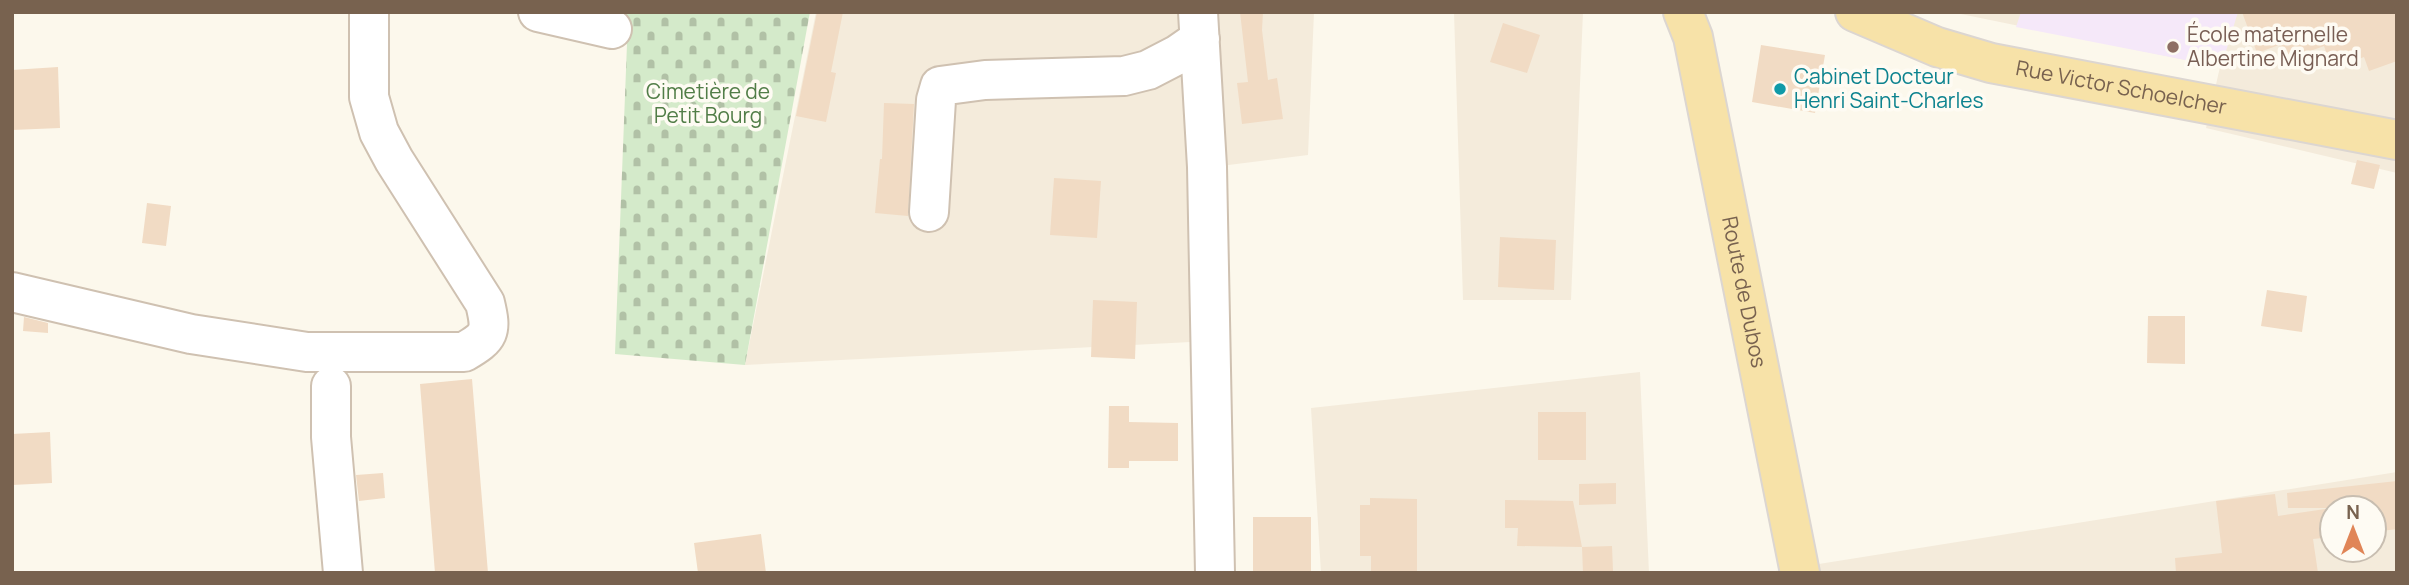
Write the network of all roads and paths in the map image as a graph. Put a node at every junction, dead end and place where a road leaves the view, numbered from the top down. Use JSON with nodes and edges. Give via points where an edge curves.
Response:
{"nodes":[{"id":1,"x":369,"y":12,"type":"edge"},
{"id":2,"x":538,"y":12,"type":"edge"},
{"id":3,"x":1683,"y":12,"type":"edge"},
{"id":4,"x":1855,"y":12,"type":"edge"},
{"id":5,"x":1199,"y":25,"type":"edge"},
{"id":6,"x":612,"y":29,"type":"dead end"},
{"id":7,"x":2397,"y":140,"type":"edge"},
{"id":8,"x":929,"y":212,"type":"dead end"},
{"id":9,"x":12,"y":292,"type":"edge"},
{"id":10,"x":331,"y":386,"type":"dead end"},
{"id":11,"x":343,"y":573,"type":"edge"},
{"id":12,"x":1215,"y":573,"type":"edge"},
{"id":13,"x":1800,"y":573,"type":"edge"}],
"edges":[{"from":1,"to":9,"type":"street","via":[[369,97],[379,132],[485,303],[490,326],[484,340],[464,352],[307,352],[191,334]]},
{"from":2,"to":6,"type":"street"},
{"from":3,"to":13,"type":"main road","name":"Route de Dubos","via":[[1693,37]]},
{"from":4,"to":7,"type":"main road","name":"Rue Victor Schoelcher","via":[[1937,47],[1991,62]]},
{"from":5,"to":8,"type":"street","via":[[1177,55],[1124,76],[985,80],[940,86]]},
{"from":5,"to":12,"type":"street","via":[[1207,167]]},
{"from":10,"to":11,"type":"street"}]}
